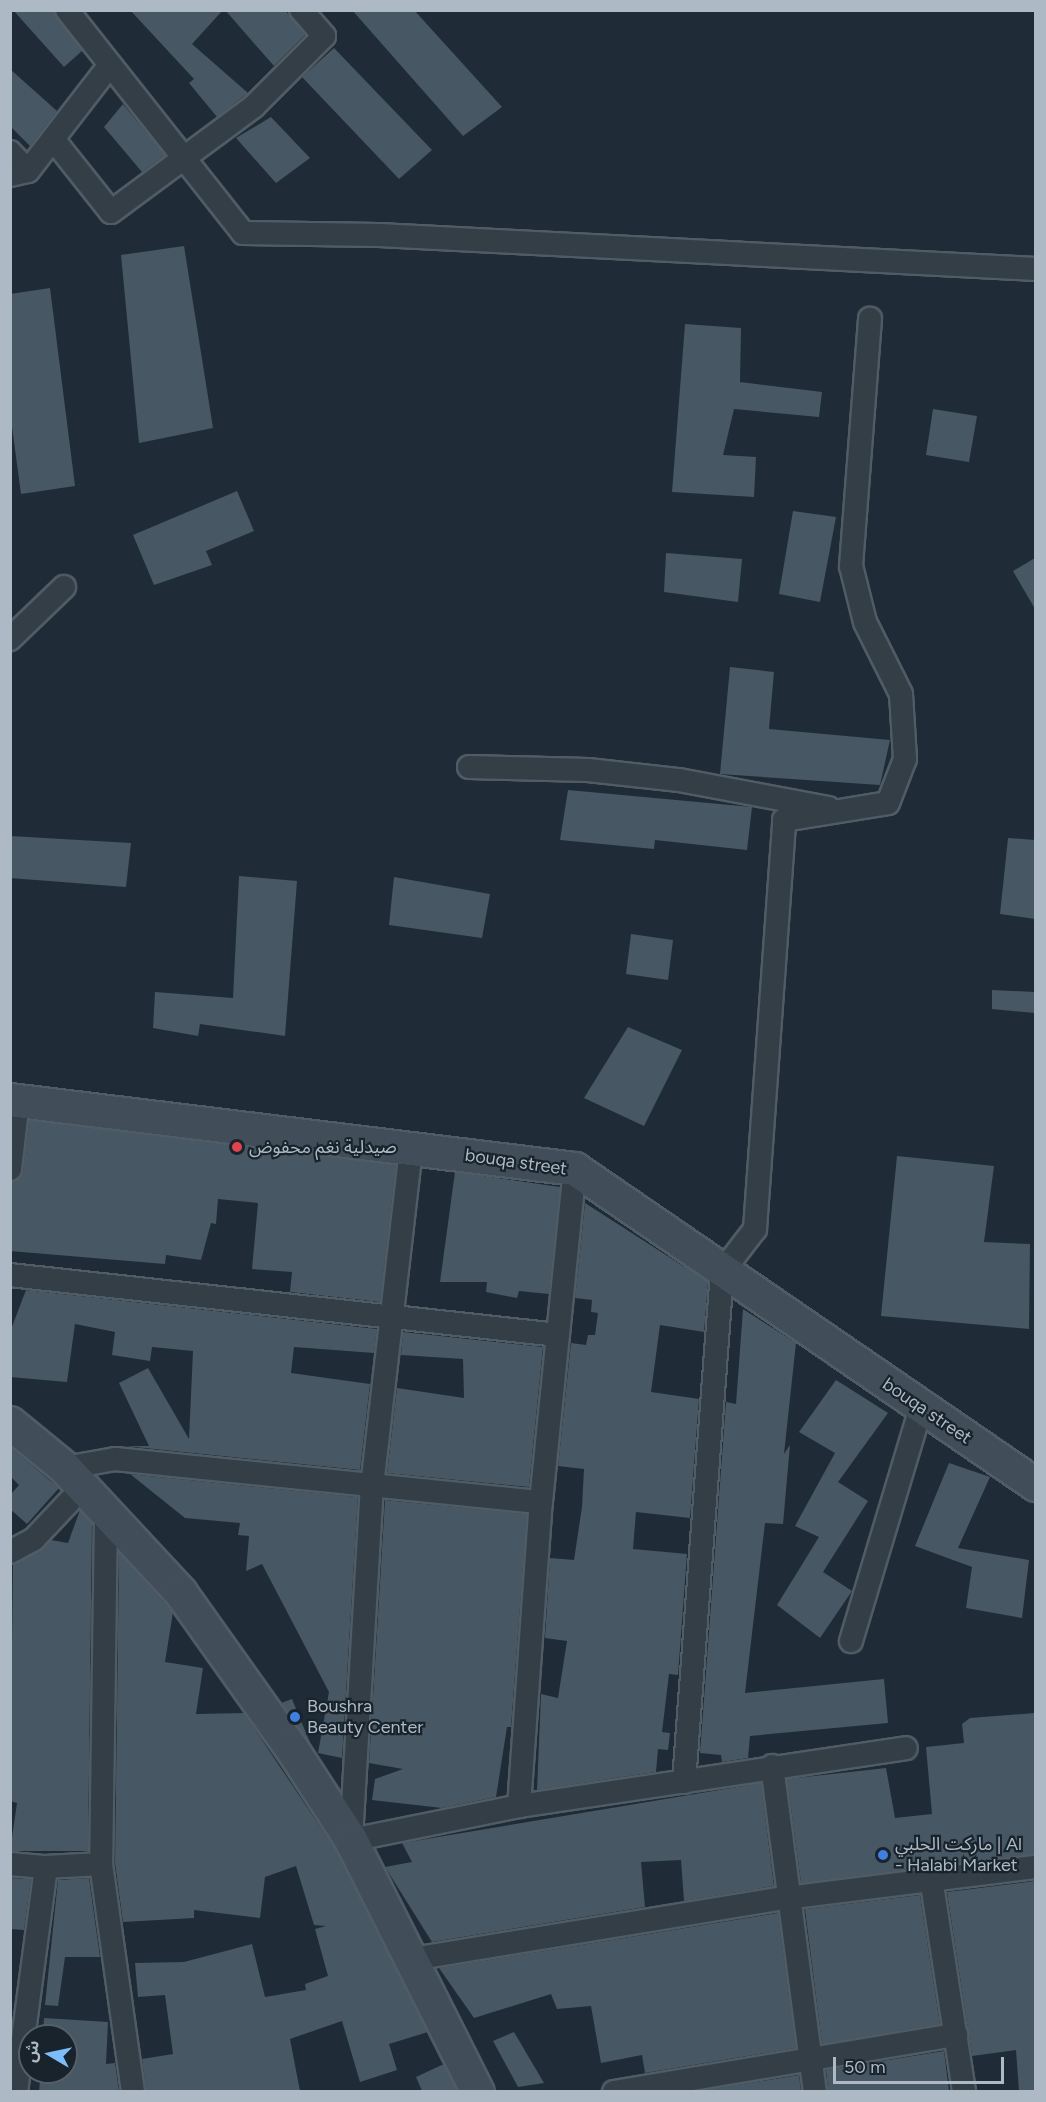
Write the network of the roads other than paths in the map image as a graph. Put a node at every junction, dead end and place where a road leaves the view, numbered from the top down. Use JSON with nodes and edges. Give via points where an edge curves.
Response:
{"nodes":[{"id":1,"x":67,"y":10,"type":"edge"},
{"id":2,"x":301,"y":10,"type":"edge"},
{"id":3,"x":110,"y":65,"type":"junction"},
{"id":4,"x":53,"y":139,"type":"junction"},
{"id":5,"x":10,"y":152,"type":"edge"},
{"id":6,"x":184,"y":158,"type":"junction"},
{"id":7,"x":19,"y":173,"type":"edge"},
{"id":8,"x":1035,"y":269,"type":"edge"},
{"id":9,"x":870,"y":320,"type":"dead end"},
{"id":10,"x":64,"y":587,"type":"dead end"},
{"id":11,"x":10,"y":639,"type":"edge"},
{"id":12,"x":469,"y":767,"type":"dead end"},
{"id":13,"x":841,"y":810,"type":"junction"},
{"id":14,"x":14,"y":1101,"type":"edge"},
{"id":15,"x":411,"y":1149,"type":"junction"},
{"id":16,"x":10,"y":1169,"type":"edge"},
{"id":17,"x":574,"y":1169,"type":"junction"},
{"id":18,"x":722,"y":1272,"type":"junction"},
{"id":19,"x":10,"y":1275,"type":"edge"},
{"id":20,"x":389,"y":1317,"type":"junction"},
{"id":21,"x":558,"y":1335,"type":"junction"},
{"id":22,"x":921,"y":1407,"type":"junction"},
{"id":23,"x":10,"y":1423,"type":"edge"},
{"id":24,"x":73,"y":1478,"type":"junction"},
{"id":25,"x":372,"y":1485,"type":"junction"},
{"id":26,"x":1035,"y":1485,"type":"edge"},
{"id":27,"x":541,"y":1502,"type":"junction"},
{"id":28,"x":106,"y":1515,"type":"junction"},
{"id":29,"x":10,"y":1552,"type":"edge"},
{"id":30,"x":851,"y":1641,"type":"dead end"},
{"id":31,"x":906,"y":1748,"type":"dead end"},
{"id":32,"x":772,"y":1766,"type":"junction"},
{"id":33,"x":684,"y":1782,"type":"junction"},
{"id":34,"x":519,"y":1806,"type":"junction"},
{"id":35,"x":351,"y":1840,"type":"junction"},
{"id":36,"x":10,"y":1864,"type":"edge"},
{"id":37,"x":101,"y":1864,"type":"junction"},
{"id":38,"x":46,"y":1867,"type":"junction"},
{"id":39,"x":1035,"y":1867,"type":"edge"},
{"id":40,"x":931,"y":1878,"type":"junction"},
{"id":41,"x":786,"y":1898,"type":"junction"},
{"id":42,"x":412,"y":1959,"type":"junction"},
{"id":43,"x":17,"y":2029,"type":"edge"},
{"id":44,"x":956,"y":2036,"type":"junction"},
{"id":45,"x":809,"y":2059,"type":"junction"},
{"id":46,"x":16,"y":2091,"type":"edge"},
{"id":47,"x":133,"y":2091,"type":"edge"},
{"id":48,"x":478,"y":2091,"type":"edge"},
{"id":49,"x":614,"y":2091,"type":"edge"},
{"id":50,"x":815,"y":2091,"type":"edge"},
{"id":51,"x":964,"y":2091,"type":"edge"}],
"edges":[{"from":1,"to":3,"type":"street"},
{"from":2,"to":6,"type":"street","via":[[324,36],[254,106]]},
{"from":3,"to":4,"type":"street"},
{"from":3,"to":6,"type":"street"},
{"from":4,"to":6,"type":"street","via":[[111,212]]},
{"from":4,"to":7,"type":"street"},
{"from":5,"to":7,"type":"street"},
{"from":6,"to":8,"type":"street","via":[[243,233],[379,235]]},
{"from":9,"to":13,"type":"street","via":[[851,566],[865,622],[901,694],[905,759],[888,803]]},
{"from":10,"to":11,"type":"street"},
{"from":12,"to":13,"type":"street","via":[[588,770],[679,780]]},
{"from":13,"to":18,"type":"street","via":[[784,820],[755,1229]]},
{"from":14,"to":15,"type":"street","name":"bouqa street"},
{"from":14,"to":16,"type":"street"},
{"from":15,"to":17,"type":"street","name":"bouqa street"},
{"from":15,"to":20,"type":"street"},
{"from":17,"to":18,"type":"street","name":"bouqa street"},
{"from":17,"to":21,"type":"street"},
{"from":18,"to":22,"type":"street","name":"bouqa street"},
{"from":18,"to":33,"type":"street"},
{"from":19,"to":20,"type":"street"},
{"from":20,"to":21,"type":"street"},
{"from":20,"to":25,"type":"street"},
{"from":21,"to":27,"type":"street"},
{"from":22,"to":26,"type":"street","name":"bouqa street"},
{"from":22,"to":30,"type":"street"},
{"from":23,"to":24,"type":"street"},
{"from":24,"to":25,"type":"street","via":[[115,1459]]},
{"from":24,"to":28,"type":"street"},
{"from":24,"to":29,"type":"street","via":[[34,1539]]},
{"from":25,"to":27,"type":"street"},
{"from":25,"to":35,"type":"street"},
{"from":27,"to":34,"type":"street"},
{"from":28,"to":35,"type":"street","via":[[181,1593]]},
{"from":28,"to":37,"type":"street"},
{"from":31,"to":32,"type":"street"},
{"from":32,"to":33,"type":"street"},
{"from":32,"to":41,"type":"street"},
{"from":33,"to":34,"type":"street"},
{"from":34,"to":35,"type":"street"},
{"from":35,"to":42,"type":"street"},
{"from":36,"to":38,"type":"street"},
{"from":37,"to":38,"type":"street"},
{"from":37,"to":47,"type":"street"},
{"from":38,"to":43,"type":"street"},
{"from":39,"to":40,"type":"street"},
{"from":40,"to":41,"type":"street"},
{"from":40,"to":44,"type":"street"},
{"from":41,"to":42,"type":"street"},
{"from":41,"to":45,"type":"street"},
{"from":42,"to":48,"type":"street"},
{"from":43,"to":46,"type":"street"},
{"from":44,"to":45,"type":"street"},
{"from":44,"to":51,"type":"street"},
{"from":45,"to":49,"type":"street"},
{"from":45,"to":50,"type":"street"}]}
